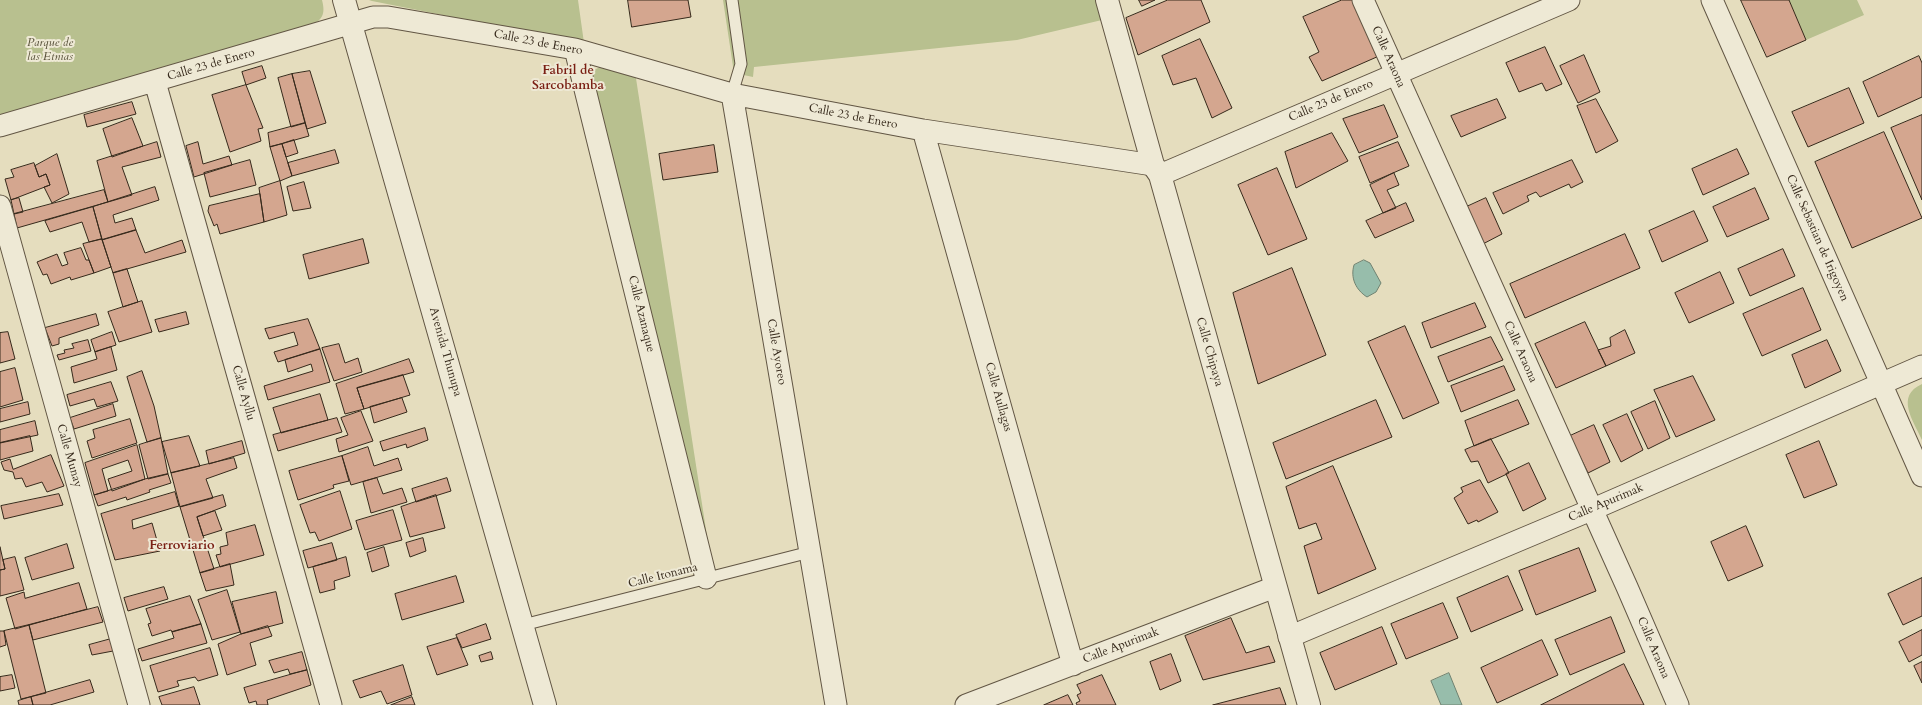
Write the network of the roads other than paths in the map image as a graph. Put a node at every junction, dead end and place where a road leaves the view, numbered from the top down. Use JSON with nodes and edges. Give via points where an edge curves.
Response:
{"nodes":[{"id":1,"x":344,"y":0,"type":"edge"},
{"id":2,"x":732,"y":0,"type":"edge"},
{"id":3,"x":1107,"y":0,"type":"edge"},
{"id":4,"x":1362,"y":0,"type":"edge"},
{"id":5,"x":1569,"y":0,"type":"edge"},
{"id":6,"x":1712,"y":0,"type":"edge"},
{"id":7,"x":351,"y":24,"type":"junction"},
{"id":8,"x":575,"y":49,"type":"junction"},
{"id":9,"x":1395,"y":73,"type":"junction"},
{"id":10,"x":155,"y":82,"type":"junction"},
{"id":11,"x":732,"y":94,"type":"junction"},
{"id":12,"x":0,"y":126,"type":"edge"},
{"id":13,"x":923,"y":130,"type":"junction"},
{"id":14,"x":1156,"y":170,"type":"junction"},
{"id":15,"x":0,"y":206,"type":"edge"},
{"id":16,"x":1922,"y":366,"type":"edge"},
{"id":17,"x":1882,"y":383,"type":"junction"},
{"id":18,"x":1922,"y":476,"type":"edge"},
{"id":19,"x":1591,"y":510,"type":"junction"},
{"id":20,"x":810,"y":552,"type":"junction"},
{"id":21,"x":706,"y":578,"type":"junction"},
{"id":22,"x":1275,"y":587,"type":"junction"},
{"id":23,"x":523,"y":625,"type":"junction"},
{"id":24,"x":1289,"y":637,"type":"junction"},
{"id":25,"x":1073,"y":665,"type":"junction"},
{"id":26,"x":138,"y":705,"type":"edge"},
{"id":27,"x":331,"y":705,"type":"edge"},
{"id":28,"x":545,"y":705,"type":"edge"},
{"id":29,"x":836,"y":705,"type":"edge"},
{"id":30,"x":966,"y":705,"type":"edge"},
{"id":31,"x":1309,"y":705,"type":"edge"},
{"id":32,"x":1678,"y":705,"type":"edge"}],
"edges":[{"from":1,"to":7,"type":"street","name":"Avenida Thunupa"},
{"from":2,"to":11,"type":"lane","name":"Calle Ayoreo","via":[[741,64]]},
{"from":3,"to":14,"type":"street","name":"Calle Chipaya"},
{"from":4,"to":9,"type":"street","name":"Calle Araona"},
{"from":5,"to":9,"type":"street","name":"Calle 23 de Enero"},
{"from":6,"to":17,"type":"street","name":"Calle Sebastian de Irigoyen"},
{"from":7,"to":8,"type":"street","name":"Calle 23 de Enero","via":[[373,17],[388,17]]},
{"from":7,"to":10,"type":"street","name":"Calle 23 de Enero"},
{"from":7,"to":23,"type":"street","name":"Avenida Thunupa"},
{"from":8,"to":11,"type":"street","name":"Calle 23 de Enero"},
{"from":8,"to":21,"type":"street","name":"Calle Azanaque"},
{"from":9,"to":14,"type":"street","name":"Calle 23 de Enero"},
{"from":9,"to":19,"type":"street","name":"Calle Araona"},
{"from":10,"to":12,"type":"street","name":"Calle 23 de Enero"},
{"from":10,"to":27,"type":"street","name":"Calle Ayllu"},
{"from":11,"to":13,"type":"street","name":"Calle 23 de Enero"},
{"from":11,"to":20,"type":"street","name":"Calle Ayoreo"},
{"from":13,"to":14,"type":"street","name":"Calle 23 de Enero"},
{"from":13,"to":25,"type":"street","name":"Calle Aullagas"},
{"from":14,"to":22,"type":"street","name":"Calle Chipaya"},
{"from":15,"to":26,"type":"street","name":"Calle Munay"},
{"from":16,"to":17,"type":"street","name":"Calle Apurimak"},
{"from":17,"to":18,"type":"street","name":"Calle Sebastian de Irigoyen"},
{"from":17,"to":19,"type":"street","name":"Calle Apurimak"},
{"from":19,"to":24,"type":"street","name":"Calle Apurimak"},
{"from":19,"to":32,"type":"street","name":"Calle Araona"},
{"from":20,"to":21,"type":"lane","name":"Calle Itonama"},
{"from":20,"to":29,"type":"street","name":"Calle Ayoreo"},
{"from":21,"to":23,"type":"lane","name":"Calle Itonama"},
{"from":22,"to":24,"type":"street","name":"Calle Chipaya"},
{"from":22,"to":25,"type":"street","name":"Calle Apurimak"},
{"from":23,"to":28,"type":"street","name":"Avenida Thunupa"},
{"from":24,"to":31,"type":"street","name":"Calle Chipaya"},
{"from":25,"to":30,"type":"street","name":"Calle Apurimak"}]}
